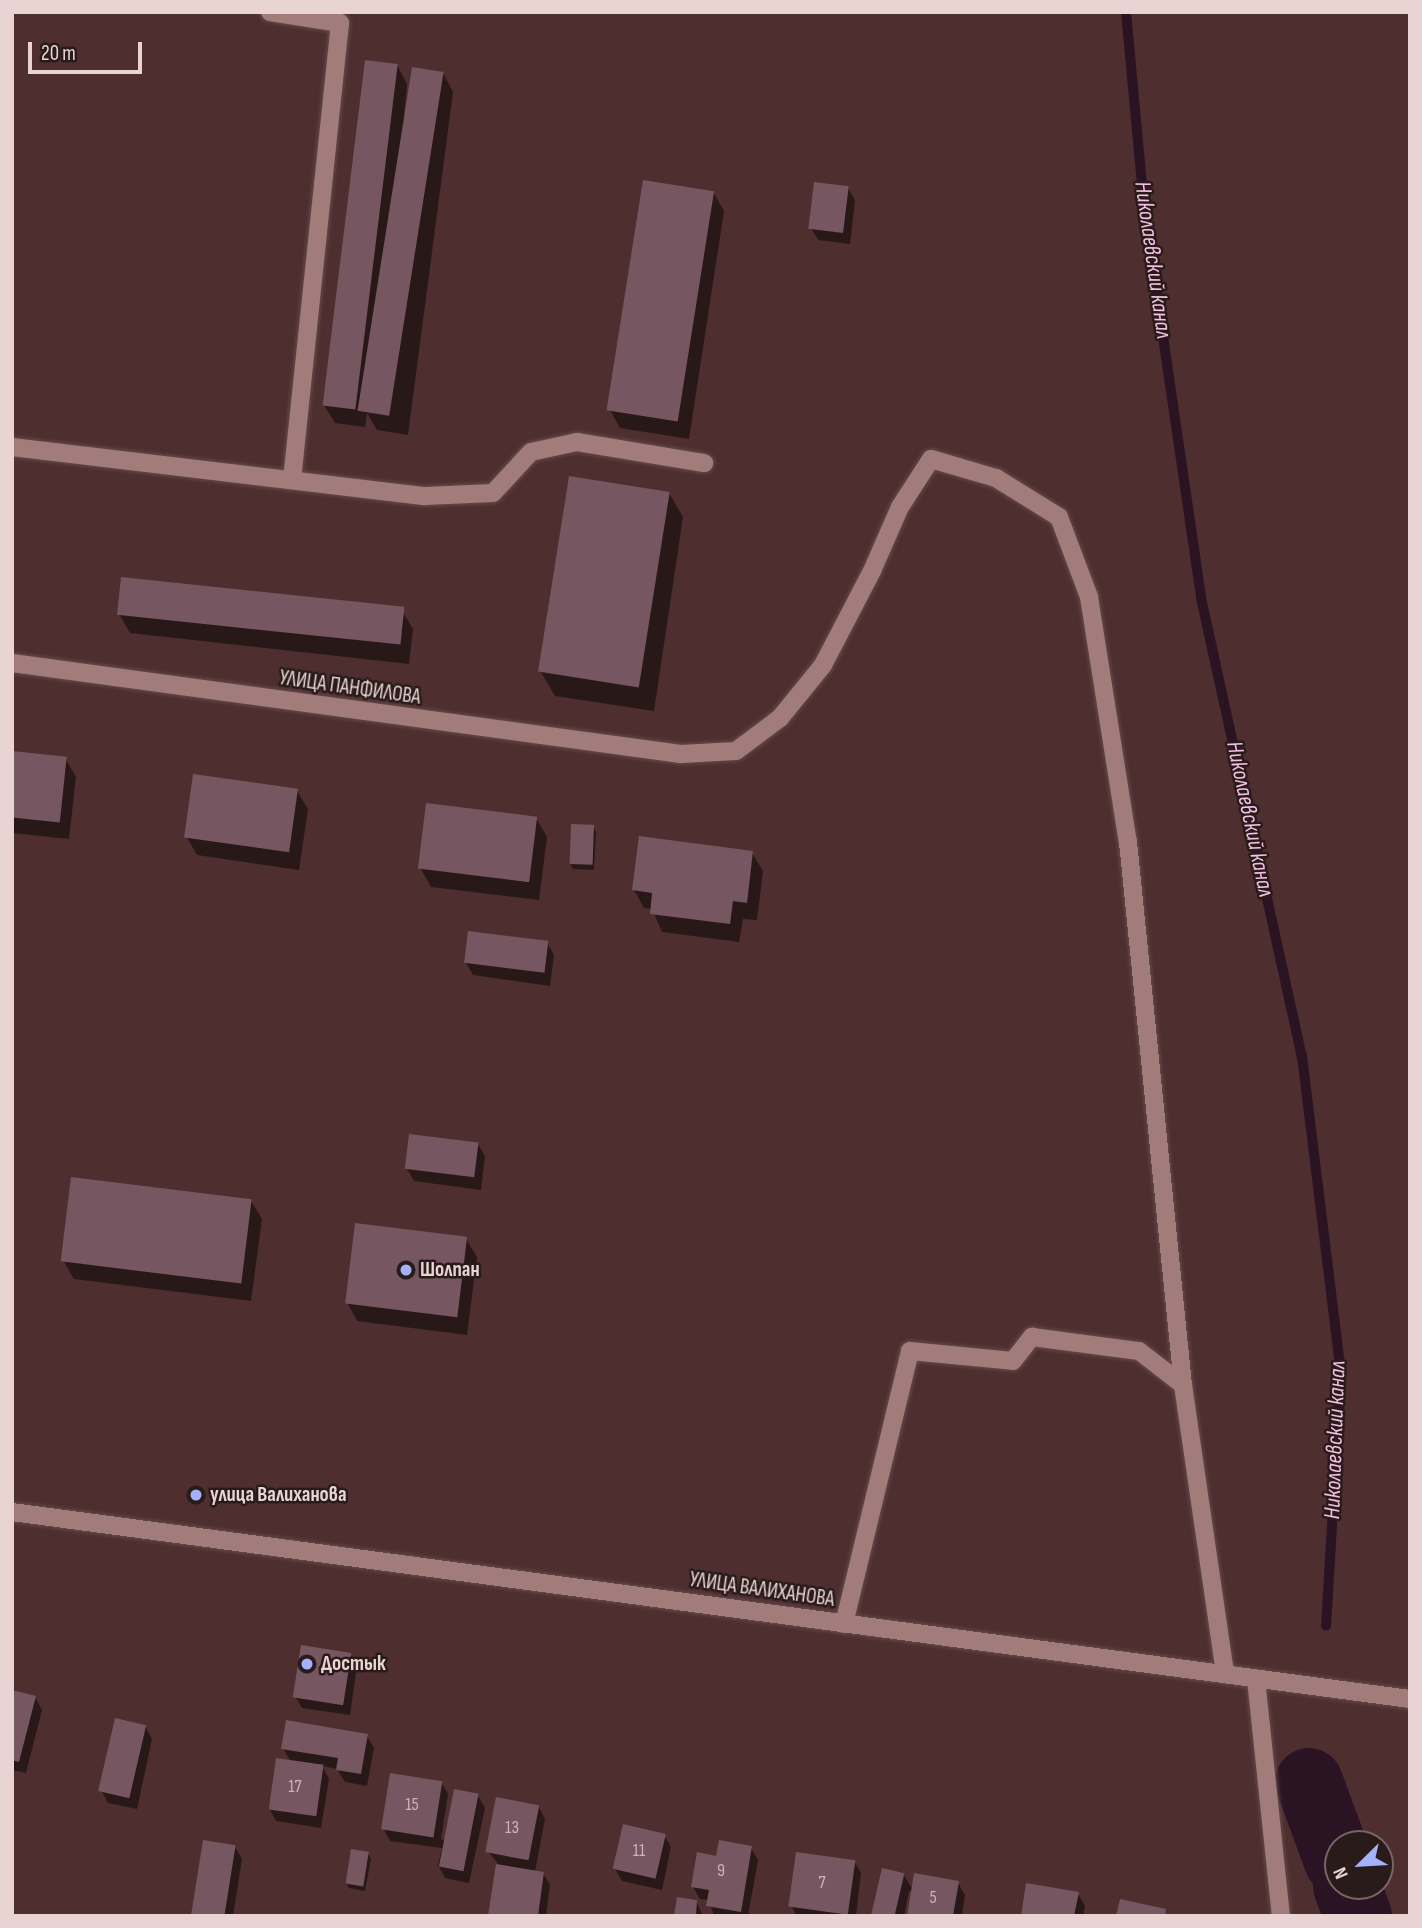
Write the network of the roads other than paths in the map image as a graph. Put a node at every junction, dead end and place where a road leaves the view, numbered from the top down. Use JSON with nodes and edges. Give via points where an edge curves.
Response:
{"nodes":[{"id":1,"x":270,"y":12,"type":"edge"},
{"id":2,"x":12,"y":447,"type":"edge"},
{"id":3,"x":704,"y":463,"type":"dead end"},
{"id":4,"x":292,"y":478,"type":"junction"},
{"id":5,"x":12,"y":663,"type":"edge"},
{"id":6,"x":1183,"y":1385,"type":"junction"},
{"id":7,"x":12,"y":1512,"type":"edge"},
{"id":8,"x":844,"y":1624,"type":"junction"},
{"id":9,"x":1225,"y":1674,"type":"junction"},
{"id":10,"x":1256,"y":1679,"type":"junction"},
{"id":11,"x":1410,"y":1699,"type":"edge"},
{"id":12,"x":1281,"y":1916,"type":"edge"}],
"edges":[{"from":1,"to":4,"type":"street","via":[[340,23]]},
{"from":2,"to":4,"type":"street"},
{"from":3,"to":4,"type":"street","via":[[577,442],[531,452],[493,493],[425,496]]},
{"from":5,"to":6,"type":"street","name":"УЛИЦА ПАНФИЛОВА","via":[[681,754],[736,751],[780,718],[823,665],[900,507],[931,458],[996,478],[1059,517],[1089,597],[1128,842]]},
{"from":6,"to":8,"type":"street","via":[[1139,1351],[1032,1337],[1013,1361],[910,1351]]},
{"from":6,"to":9,"type":"street"},
{"from":7,"to":8,"type":"street","name":"УЛИЦА ВАЛИХАНОВА"},
{"from":8,"to":9,"type":"street","name":"УЛИЦА ВАЛИХАНОВА"},
{"from":9,"to":10,"type":"street","name":"УЛИЦА ВАЛИХАНОВА"},
{"from":10,"to":11,"type":"street","name":"УЛИЦА ВАЛИХАНОВА"},
{"from":10,"to":12,"type":"street"}]}
